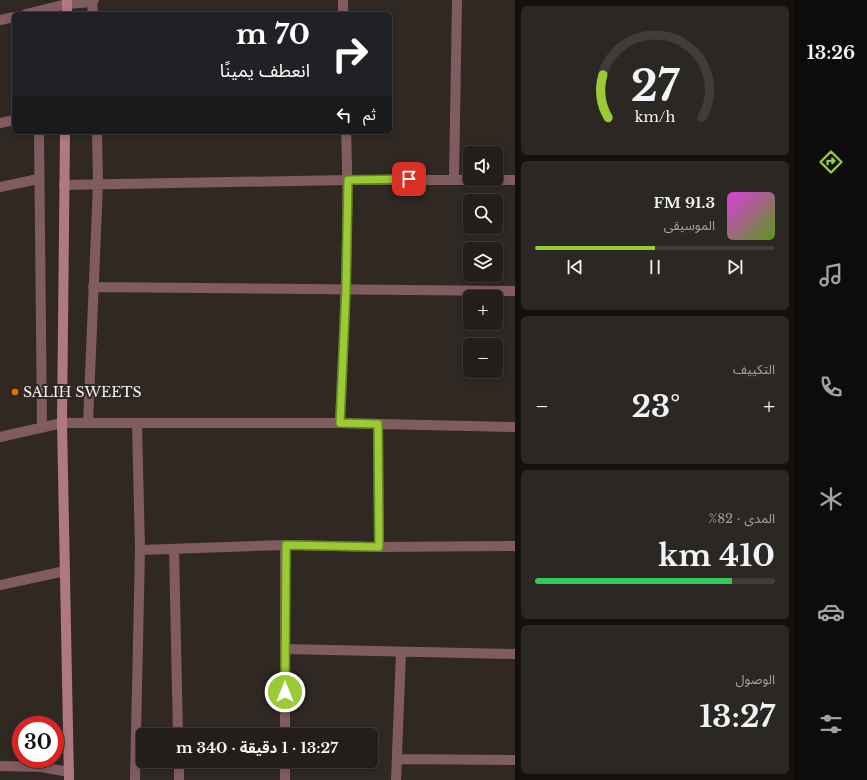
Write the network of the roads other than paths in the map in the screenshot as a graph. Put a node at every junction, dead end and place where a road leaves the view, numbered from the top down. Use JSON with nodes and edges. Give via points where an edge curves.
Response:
{"nodes":[{"id":1,"x":342,"y":0,"type":"edge"},
{"id":2,"x":457,"y":0,"type":"edge"},
{"id":3,"x":93,"y":1,"type":"edge"},
{"id":4,"x":67,"y":6,"type":"edge"},
{"id":5,"x":42,"y":12,"type":"edge"},
{"id":6,"x":93,"y":12,"type":"edge"},
{"id":7,"x":343,"y":12,"type":"edge"},
{"id":8,"x":12,"y":17,"type":"edge"},
{"id":9,"x":0,"y":20,"type":"edge"},
{"id":10,"x":12,"y":120,"type":"edge"},
{"id":11,"x":0,"y":123,"type":"edge"},
{"id":12,"x":39,"y":134,"type":"edge"},
{"id":13,"x":65,"y":134,"type":"edge"},
{"id":14,"x":97,"y":134,"type":"edge"},
{"id":15,"x":346,"y":134,"type":"edge"},
{"id":16,"x":454,"y":179,"type":"junction"},
{"id":17,"x":38,"y":180,"type":"junction"},
{"id":18,"x":348,"y":180,"type":"junction"},
{"id":19,"x":515,"y":180,"type":"edge"},
{"id":20,"x":98,"y":184,"type":"junction"},
{"id":21,"x":64,"y":185,"type":"junction"},
{"id":22,"x":0,"y":187,"type":"edge"},
{"id":23,"x":94,"y":287,"type":"junction"},
{"id":24,"x":346,"y":289,"type":"junction"},
{"id":25,"x":515,"y":291,"type":"edge"},
{"id":26,"x":62,"y":423,"type":"junction"},
{"id":27,"x":88,"y":423,"type":"junction"},
{"id":28,"x":137,"y":423,"type":"junction"},
{"id":29,"x":340,"y":423,"type":"junction"},
{"id":30,"x":378,"y":424,"type":"junction"},
{"id":31,"x":42,"y":427,"type":"junction"},
{"id":32,"x":515,"y":427,"type":"edge"},
{"id":33,"x":0,"y":437,"type":"edge"},
{"id":34,"x":286,"y":545,"type":"junction"},
{"id":35,"x":515,"y":546,"type":"edge"},
{"id":36,"x":379,"y":547,"type":"junction"},
{"id":37,"x":174,"y":549,"type":"junction"},
{"id":38,"x":140,"y":550,"type":"junction"},
{"id":39,"x":65,"y":571,"type":"junction"},
{"id":40,"x":0,"y":585,"type":"edge"},
{"id":41,"x":285,"y":650,"type":"junction"},
{"id":42,"x":401,"y":652,"type":"junction"},
{"id":43,"x":515,"y":654,"type":"edge"},
{"id":44,"x":178,"y":728,"type":"edge"},
{"id":45,"x":285,"y":728,"type":"edge"},
{"id":46,"x":397,"y":759,"type":"junction"},
{"id":47,"x":515,"y":760,"type":"edge"},
{"id":48,"x":0,"y":766,"type":"edge"},
{"id":49,"x":179,"y":768,"type":"edge"},
{"id":50,"x":285,"y":768,"type":"edge"},
{"id":51,"x":69,"y":776,"type":"edge"},
{"id":52,"x":135,"y":780,"type":"edge"},
{"id":53,"x":180,"y":780,"type":"edge"},
{"id":54,"x":285,"y":780,"type":"edge"},
{"id":55,"x":396,"y":780,"type":"edge"}],
"edges":[{"from":1,"to":7,"type":"street"},
{"from":2,"to":16,"type":"street"},
{"from":3,"to":4,"type":"street"},
{"from":3,"to":6,"type":"street"},
{"from":4,"to":5,"type":"street"},
{"from":8,"to":9,"type":"street"},
{"from":10,"to":11,"type":"street"},
{"from":12,"to":17,"type":"street"},
{"from":13,"to":21,"type":"main road"},
{"from":14,"to":20,"type":"street"},
{"from":15,"to":18,"type":"street"},
{"from":16,"to":18,"type":"street"},
{"from":16,"to":19,"type":"street"},
{"from":17,"to":22,"type":"street"},
{"from":17,"to":31,"type":"street"},
{"from":18,"to":20,"type":"street"},
{"from":18,"to":24,"type":"street"},
{"from":20,"to":21,"type":"street"},
{"from":20,"to":23,"type":"street"},
{"from":21,"to":26,"type":"main road"},
{"from":23,"to":24,"type":"street"},
{"from":23,"to":27,"type":"street"},
{"from":24,"to":25,"type":"street"},
{"from":24,"to":29,"type":"street"},
{"from":26,"to":27,"type":"street"},
{"from":26,"to":31,"type":"street"},
{"from":26,"to":39,"type":"main road"},
{"from":27,"to":28,"type":"street"},
{"from":28,"to":29,"type":"street"},
{"from":28,"to":38,"type":"street"},
{"from":29,"to":30,"type":"street"},
{"from":30,"to":32,"type":"street"},
{"from":30,"to":36,"type":"street"},
{"from":31,"to":33,"type":"street"},
{"from":34,"to":36,"type":"street"},
{"from":34,"to":37,"type":"street"},
{"from":34,"to":41,"type":"street"},
{"from":35,"to":36,"type":"street"},
{"from":37,"to":38,"type":"street"},
{"from":37,"to":44,"type":"street"},
{"from":38,"to":52,"type":"street"},
{"from":39,"to":40,"type":"street"},
{"from":39,"to":51,"type":"main road"},
{"from":41,"to":42,"type":"street"},
{"from":41,"to":45,"type":"street"},
{"from":42,"to":43,"type":"street"},
{"from":42,"to":46,"type":"street"},
{"from":46,"to":47,"type":"street"},
{"from":46,"to":55,"type":"street"},
{"from":48,"to":51,"type":"street","via":[[41,767]]},
{"from":49,"to":53,"type":"street"},
{"from":50,"to":54,"type":"street"}]}
